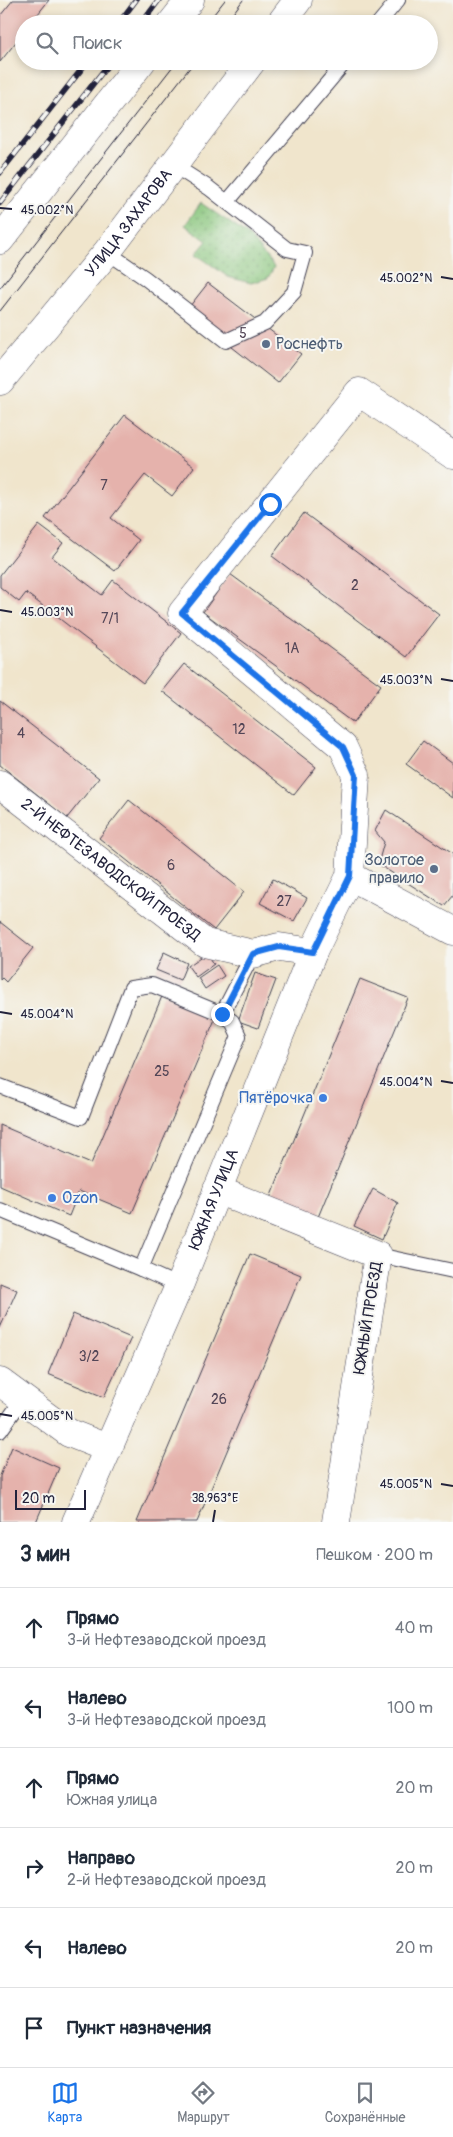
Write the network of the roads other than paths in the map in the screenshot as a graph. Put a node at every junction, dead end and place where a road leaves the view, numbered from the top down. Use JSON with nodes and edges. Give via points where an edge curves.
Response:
{"nodes":[{"id":1,"x":190,"y":0,"type":"edge"},
{"id":2,"x":298,"y":0,"type":"edge"},
{"id":3,"x":398,"y":0,"type":"edge"},
{"id":4,"x":179,"y":15,"type":"edge"},
{"id":5,"x":287,"y":15,"type":"edge"},
{"id":6,"x":386,"y":15,"type":"edge"},
{"id":7,"x":135,"y":70,"type":"edge"},
{"id":8,"x":245,"y":70,"type":"edge"},
{"id":9,"x":338,"y":70,"type":"edge"},
{"id":10,"x":174,"y":165,"type":"junction"},
{"id":11,"x":227,"y":202,"type":"junction"},
{"id":12,"x":0,"y":240,"type":"edge"},
{"id":13,"x":108,"y":252,"type":"junction"},
{"id":14,"x":0,"y":381,"type":"edge"},
{"id":15,"x":453,"y":455,"type":"edge"},
{"id":16,"x":0,"y":784,"type":"edge"},
{"id":17,"x":350,"y":876,"type":"junction"},
{"id":18,"x":453,"y":930,"type":"edge"},
{"id":19,"x":313,"y":952,"type":"junction"},
{"id":20,"x":253,"y":954,"type":"junction"},
{"id":21,"x":222,"y":1014,"type":"junction"},
{"id":22,"x":0,"y":1086,"type":"edge"},
{"id":23,"x":217,"y":1190,"type":"junction"},
{"id":24,"x":0,"y":1210,"type":"edge"},
{"id":25,"x":378,"y":1254,"type":"junction"},
{"id":26,"x":141,"y":1269,"type":"junction"},
{"id":27,"x":453,"y":1271,"type":"edge"},
{"id":28,"x":179,"y":1286,"type":"junction"},
{"id":29,"x":0,"y":1382,"type":"edge"},
{"id":30,"x":22,"y":1400,"type":"junction"},
{"id":31,"x":0,"y":1431,"type":"edge"},
{"id":32,"x":108,"y":1448,"type":"junction"},
{"id":33,"x":76,"y":1522,"type":"edge"},
{"id":34,"x":336,"y":1522,"type":"edge"}],
"edges":[{"from":1,"to":4,"type":"street"},
{"from":2,"to":5,"type":"street"},
{"from":3,"to":6,"type":"lane"},
{"from":7,"to":12,"type":"street"},
{"from":8,"to":10,"type":"street","name":"УЛИЦА ЗАХАРОВА"},
{"from":9,"to":11,"type":"lane"},
{"from":10,"to":11,"type":"lane"},
{"from":10,"to":13,"type":"street","name":"УЛИЦА ЗАХАРОВА"},
{"from":11,"to":13,"type":"lane","via":[[287,248],[305,253],[294,292],[265,323],[226,341]]},
{"from":13,"to":14,"type":"street","name":"УЛИЦА ЗАХАРОВА"},
{"from":15,"to":17,"type":"street","via":[[359,392],[182,613],[343,747],[356,775]]},
{"from":16,"to":20,"type":"street","name":"2-Й НЕФТЕЗАВОДСКОЙ ПРОЕЗД","via":[[205,943]]},
{"from":17,"to":18,"type":"street"},
{"from":17,"to":19,"type":"street","name":"ЮЖНАЯ УЛИЦА"},
{"from":19,"to":20,"type":"street","name":"2-Й НЕФТЕЗАВОДСКОЙ ПРОЕЗД","via":[[279,947]]},
{"from":19,"to":23,"type":"street","name":"ЮЖНАЯ УЛИЦА"},
{"from":20,"to":21,"type":"lane"},
{"from":21,"to":22,"type":"lane","via":[[152,985],[131,988],[82,1117]]},
{"from":21,"to":26,"type":"lane","via":[[232,1021],[238,1036]]},
{"from":23,"to":25,"type":"street","name":"ЮЖНЫЙ ПРОЕЗД"},
{"from":23,"to":28,"type":"street","name":"ЮЖНАЯ УЛИЦА"},
{"from":24,"to":26,"type":"lane"},
{"from":25,"to":27,"type":"lane"},
{"from":25,"to":34,"type":"street","name":"ЮЖНЫЙ ПРОЕЗД"},
{"from":26,"to":28,"type":"lane"},
{"from":28,"to":32,"type":"street","name":"ЮЖНАЯ УЛИЦА"},
{"from":29,"to":30,"type":"street"},
{"from":30,"to":31,"type":"lane"},
{"from":30,"to":32,"type":"street","via":[[69,1433]]},
{"from":32,"to":33,"type":"street","name":"ЮЖНАЯ УЛИЦА"}]}
